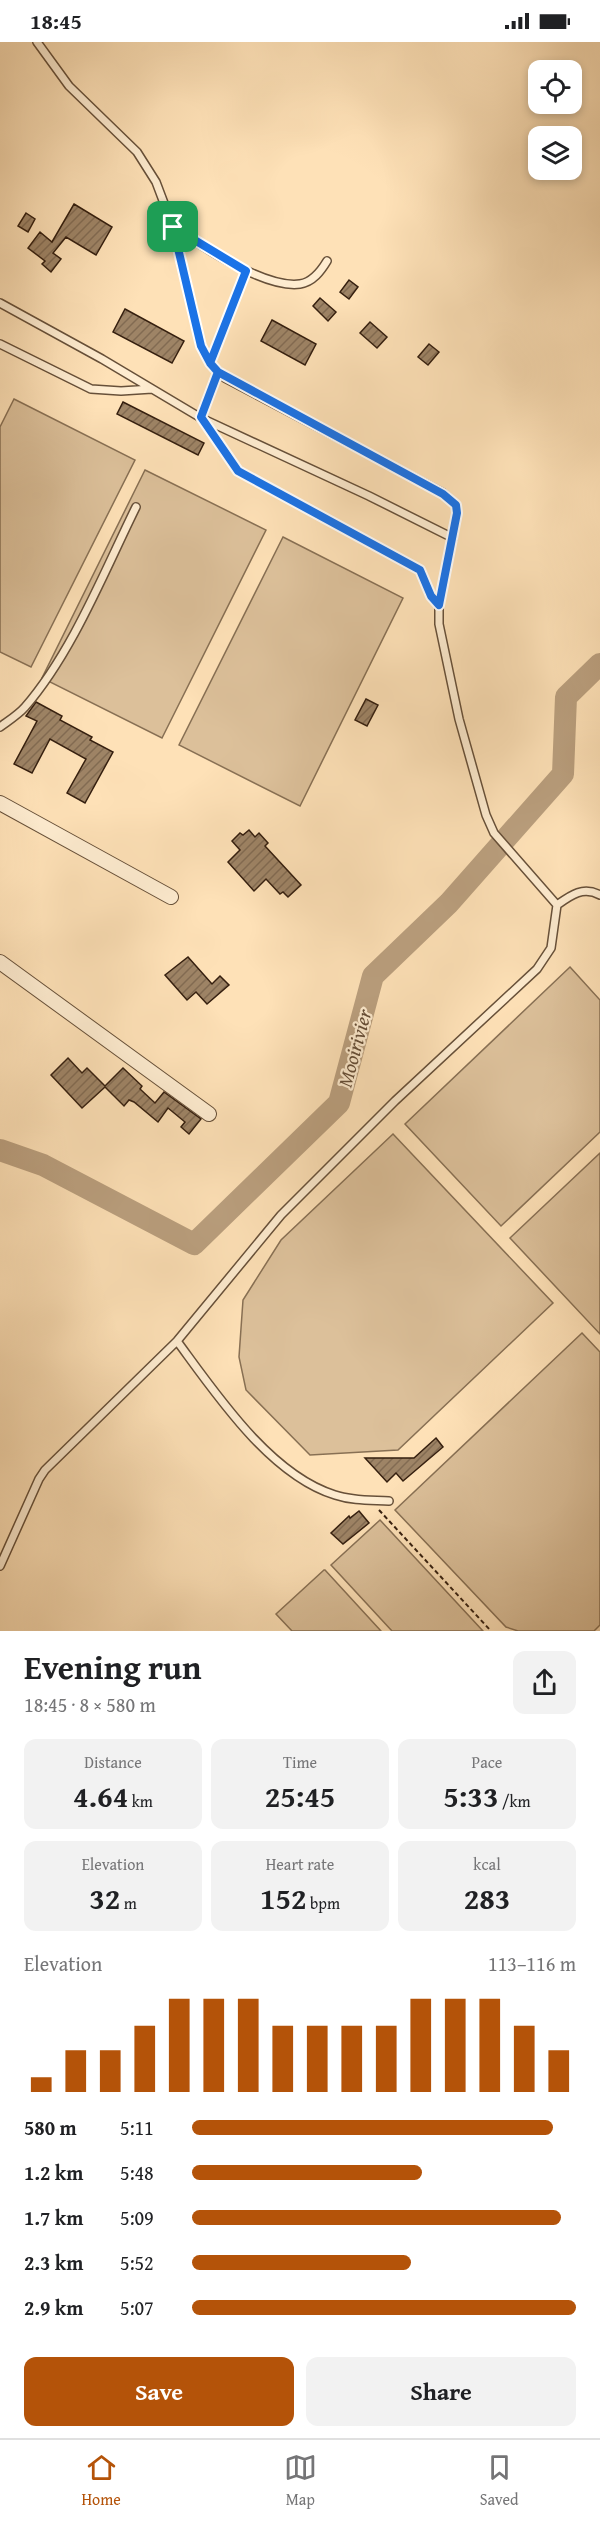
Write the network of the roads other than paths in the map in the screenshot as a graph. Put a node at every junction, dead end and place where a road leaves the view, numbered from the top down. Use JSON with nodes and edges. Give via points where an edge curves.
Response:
{"nodes":[{"id":1,"x":37,"y":42,"type":"edge"},
{"id":2,"x":173,"y":227,"type":"junction"},
{"id":3,"x":327,"y":261,"type":"dead end"},
{"id":4,"x":246,"y":271,"type":"junction"},
{"id":5,"x":0,"y":303,"type":"edge"},
{"id":6,"x":0,"y":344,"type":"edge"},
{"id":7,"x":210,"y":363,"type":"junction"},
{"id":8,"x":218,"y":372,"type":"junction"},
{"id":9,"x":152,"y":389,"type":"junction"},
{"id":10,"x":201,"y":417,"type":"junction"},
{"id":11,"x":136,"y":507,"type":"dead end"},
{"id":12,"x":453,"y":538,"type":"junction"},
{"id":13,"x":439,"y":605,"type":"junction"},
{"id":14,"x":0,"y":727,"type":"edge"},
{"id":15,"x":0,"y":803,"type":"edge"},
{"id":16,"x":600,"y":895,"type":"edge"},
{"id":17,"x":171,"y":897,"type":"dead end"},
{"id":18,"x":557,"y":905,"type":"junction"},
{"id":19,"x":0,"y":962,"type":"edge"},
{"id":20,"x":209,"y":1114,"type":"dead end"},
{"id":21,"x":177,"y":1341,"type":"junction"},
{"id":22,"x":389,"y":1501,"type":"dead end"},
{"id":23,"x":0,"y":1566,"type":"edge"}],
"edges":[{"from":1,"to":2,"type":"lane","via":[[69,86],[137,152],[156,182]]},
{"from":2,"to":4,"type":"lane"},
{"from":2,"to":7,"type":"lane","via":[[201,346]]},
{"from":3,"to":4,"type":"lane","via":[[320,272],[300,284]]},
{"from":4,"to":7,"type":"lane"},
{"from":5,"to":9,"type":"lane"},
{"from":6,"to":9,"type":"lane","via":[[90,389]]},
{"from":7,"to":8,"type":"lane"},
{"from":8,"to":10,"type":"lane"},
{"from":8,"to":12,"type":"lane","via":[[443,494],[456,505]]},
{"from":9,"to":10,"type":"lane"},
{"from":10,"to":12,"type":"lane"},
{"from":10,"to":13,"type":"lane","via":[[238,471],[420,570]]},
{"from":11,"to":14,"type":"lane","via":[[82,618],[45,682],[24,710]]},
{"from":12,"to":13,"type":"lane"},
{"from":13,"to":18,"type":"lane","via":[[442,642],[459,719],[486,815],[494,832]]},
{"from":15,"to":17,"type":"street"},
{"from":16,"to":18,"type":"lane","via":[[588,890],[577,892]]},
{"from":18,"to":21,"type":"lane","via":[[551,948],[537,969],[395,1101],[281,1215]]},
{"from":19,"to":20,"type":"street"},
{"from":21,"to":22,"type":"lane","via":[[219,1399],[275,1461],[307,1483],[334,1495]]},
{"from":21,"to":23,"type":"lane","via":[[45,1470]]}]}
